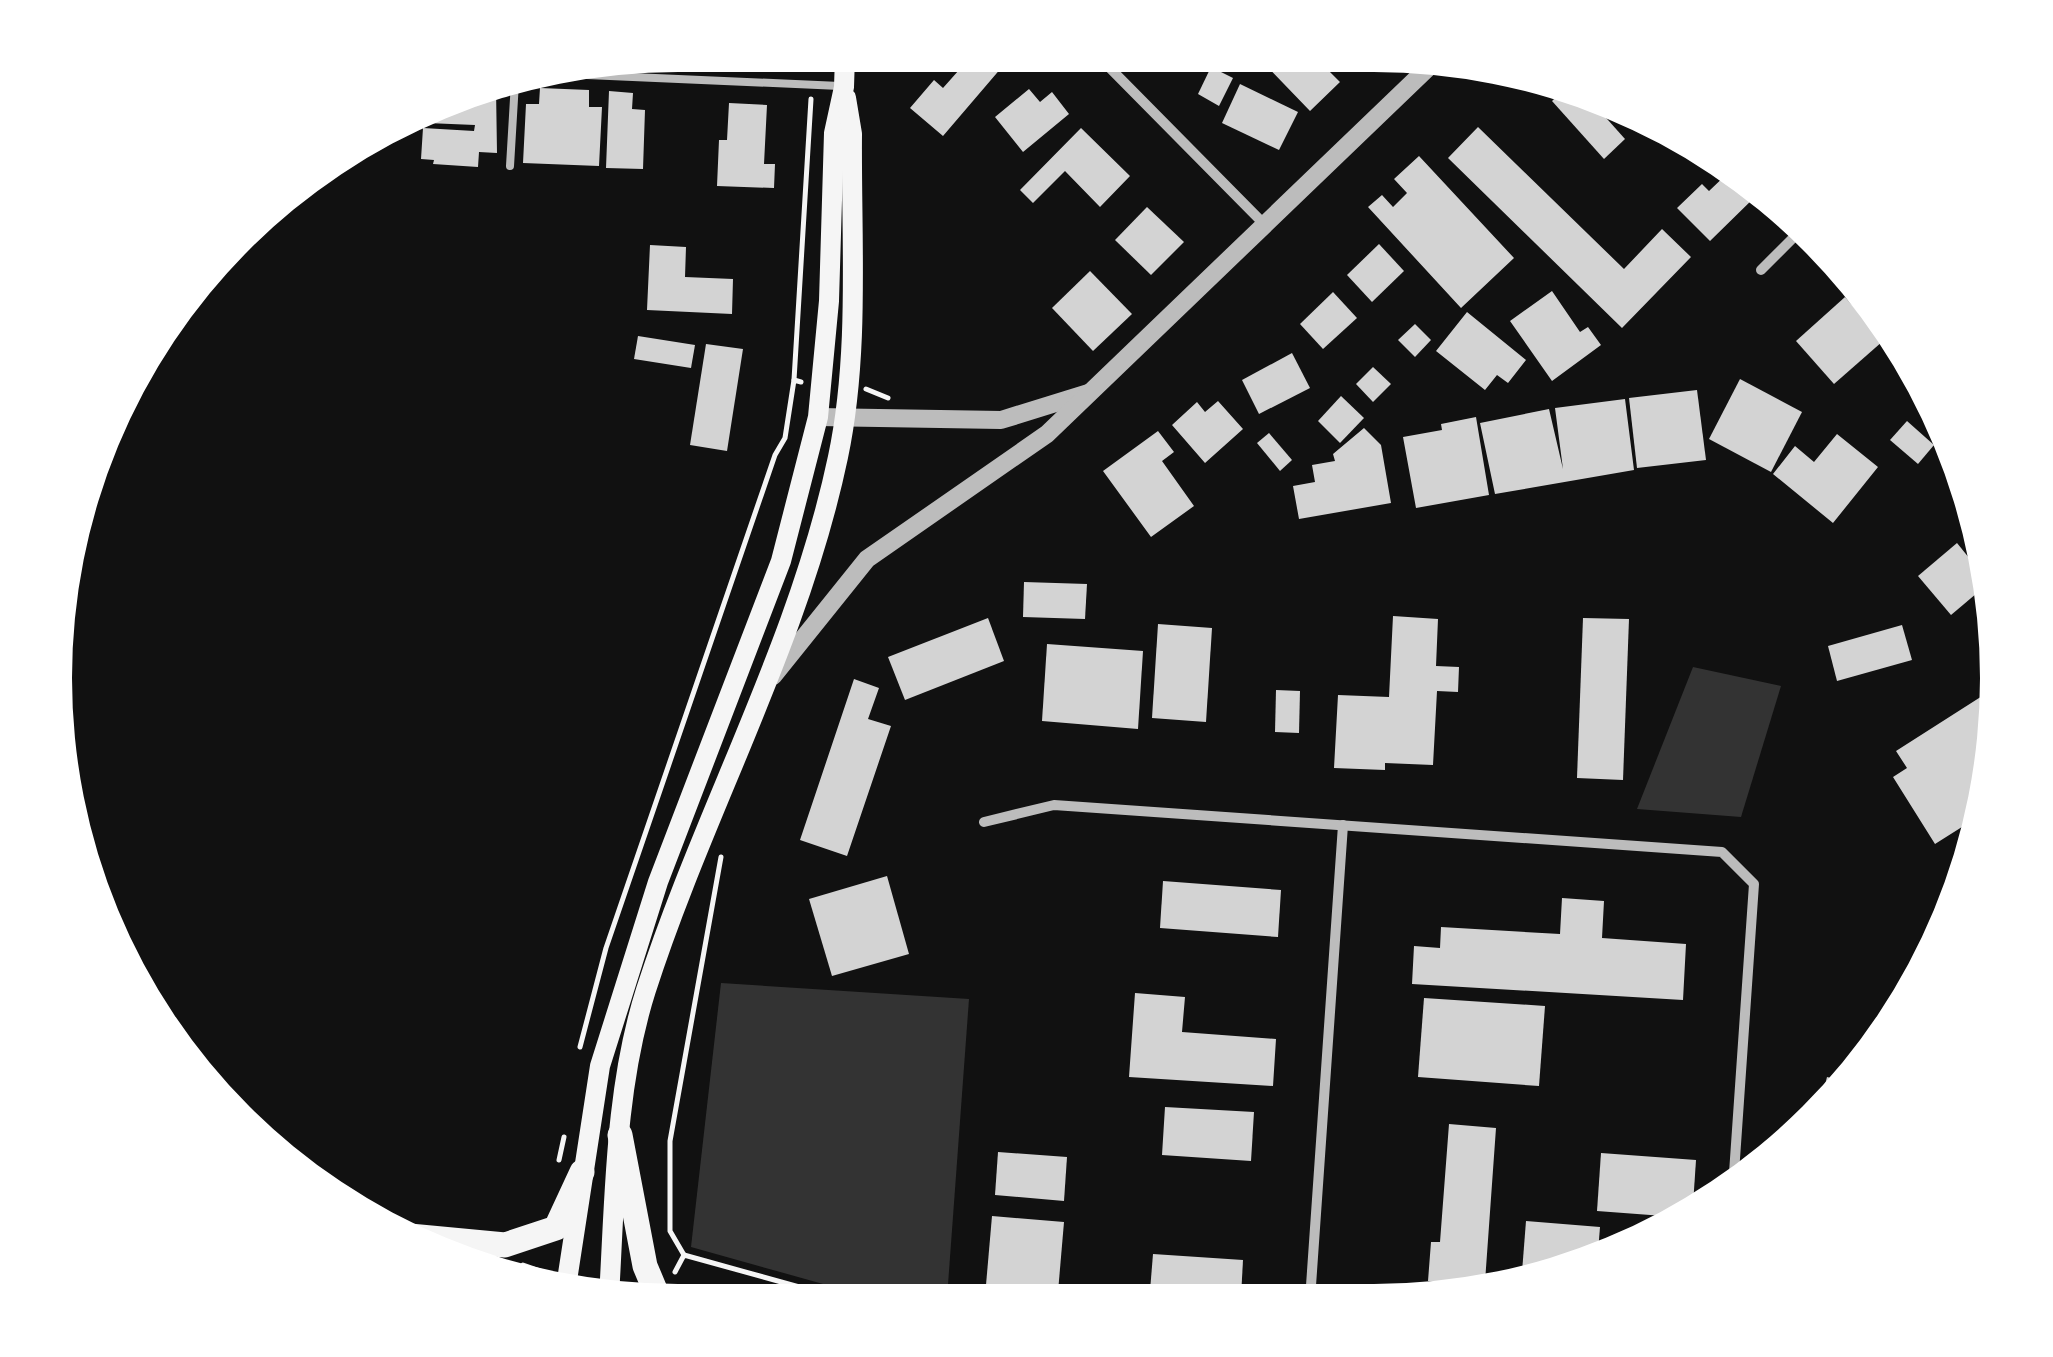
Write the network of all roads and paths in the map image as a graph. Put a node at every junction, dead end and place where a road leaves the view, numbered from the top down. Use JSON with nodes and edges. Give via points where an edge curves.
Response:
{"nodes":[{"id":1,"x":816,"y":72,"type":"edge"},
{"id":2,"x":844,"y":72,"type":"edge"},
{"id":3,"x":1114,"y":72,"type":"edge"},
{"id":4,"x":1421,"y":75,"type":"edge"},
{"id":5,"x":616,"y":76,"type":"edge"},
{"id":6,"x":815,"y":85,"type":"junction"},
{"id":7,"x":844,"y":86,"type":"junction"},
{"id":8,"x":515,"y":95,"type":"edge"},
{"id":9,"x":510,"y":166,"type":"dead end"},
{"id":10,"x":1266,"y":227,"type":"junction"},
{"id":11,"x":1792,"y":239,"type":"edge"},
{"id":12,"x":1761,"y":270,"type":"dead end"},
{"id":13,"x":794,"y":380,"type":"junction"},
{"id":14,"x":807,"y":383,"type":"dead end"},
{"id":15,"x":1093,"y":392,"type":"junction"},
{"id":16,"x":818,"y":417,"type":"junction"},
{"id":17,"x":846,"y":417,"type":"junction"},
{"id":18,"x":764,"y":689,"type":"junction"},
{"id":19,"x":984,"y":822,"type":"dead end"},
{"id":20,"x":1343,"y":825,"type":"junction"},
{"id":21,"x":722,"y":853,"type":"dead end"},
{"id":22,"x":580,"y":1048,"type":"dead end"},
{"id":23,"x":567,"y":1122,"type":"dead end"},
{"id":24,"x":620,"y":1135,"type":"junction"},
{"id":25,"x":1735,"y":1165,"type":"edge"},
{"id":26,"x":582,"y":1172,"type":"junction"},
{"id":27,"x":556,"y":1173,"type":"dead end"},
{"id":28,"x":454,"y":1241,"type":"edge"},
{"id":29,"x":684,"y":1255,"type":"junction"},
{"id":30,"x":568,"y":1274,"type":"edge"},
{"id":31,"x":610,"y":1280,"type":"edge"},
{"id":32,"x":663,"y":1284,"type":"edge"},
{"id":33,"x":668,"y":1284,"type":"edge"},
{"id":34,"x":789,"y":1284,"type":"edge"},
{"id":35,"x":1311,"y":1284,"type":"edge"}],
"edges":[{"from":1,"to":6,"type":"path"},
{"from":2,"to":7,"type":"main road"},
{"from":3,"to":10,"type":"street"},
{"from":4,"to":10,"type":"street"},
{"from":5,"to":6,"type":"lane"},
{"from":6,"to":7,"type":"lane"},
{"from":6,"to":13,"type":"path"},
{"from":7,"to":16,"type":"main road","via":[[834,132]]},
{"from":7,"to":17,"type":"main road","via":[[852,134]]},
{"from":8,"to":9,"type":"lane"},
{"from":10,"to":15,"type":"street"},
{"from":11,"to":12,"type":"street"},
{"from":13,"to":14,"type":"path"},
{"from":13,"to":22,"type":"path","via":[[785,438],[612,930]]},
{"from":15,"to":17,"type":"street","via":[[1001,420]]},
{"from":15,"to":18,"type":"street","via":[[1047,434],[867,559]]},
{"from":16,"to":17,"type":"street"},
{"from":16,"to":26,"type":"main road","via":[[781,561],[658,882],[600,1066]]},
{"from":17,"to":18,"type":"main road","via":[[806,572]]},
{"from":18,"to":24,"type":"main road","via":[[645,994]]},
{"from":19,"to":20,"type":"street","via":[[1054,805]]},
{"from":20,"to":25,"type":"street","via":[[1722,852],[1754,884]]},
{"from":20,"to":35,"type":"street"},
{"from":21,"to":29,"type":"path","via":[[670,1141],[670,1231]]},
{"from":23,"to":27,"type":"path"},
{"from":24,"to":31,"type":"main road"},
{"from":24,"to":32,"type":"highway","via":[[645,1266]]},
{"from":26,"to":28,"type":"highway","via":[[556,1228],[505,1246]]},
{"from":26,"to":30,"type":"main road"},
{"from":29,"to":33,"type":"path"},
{"from":29,"to":34,"type":"path"}]}
